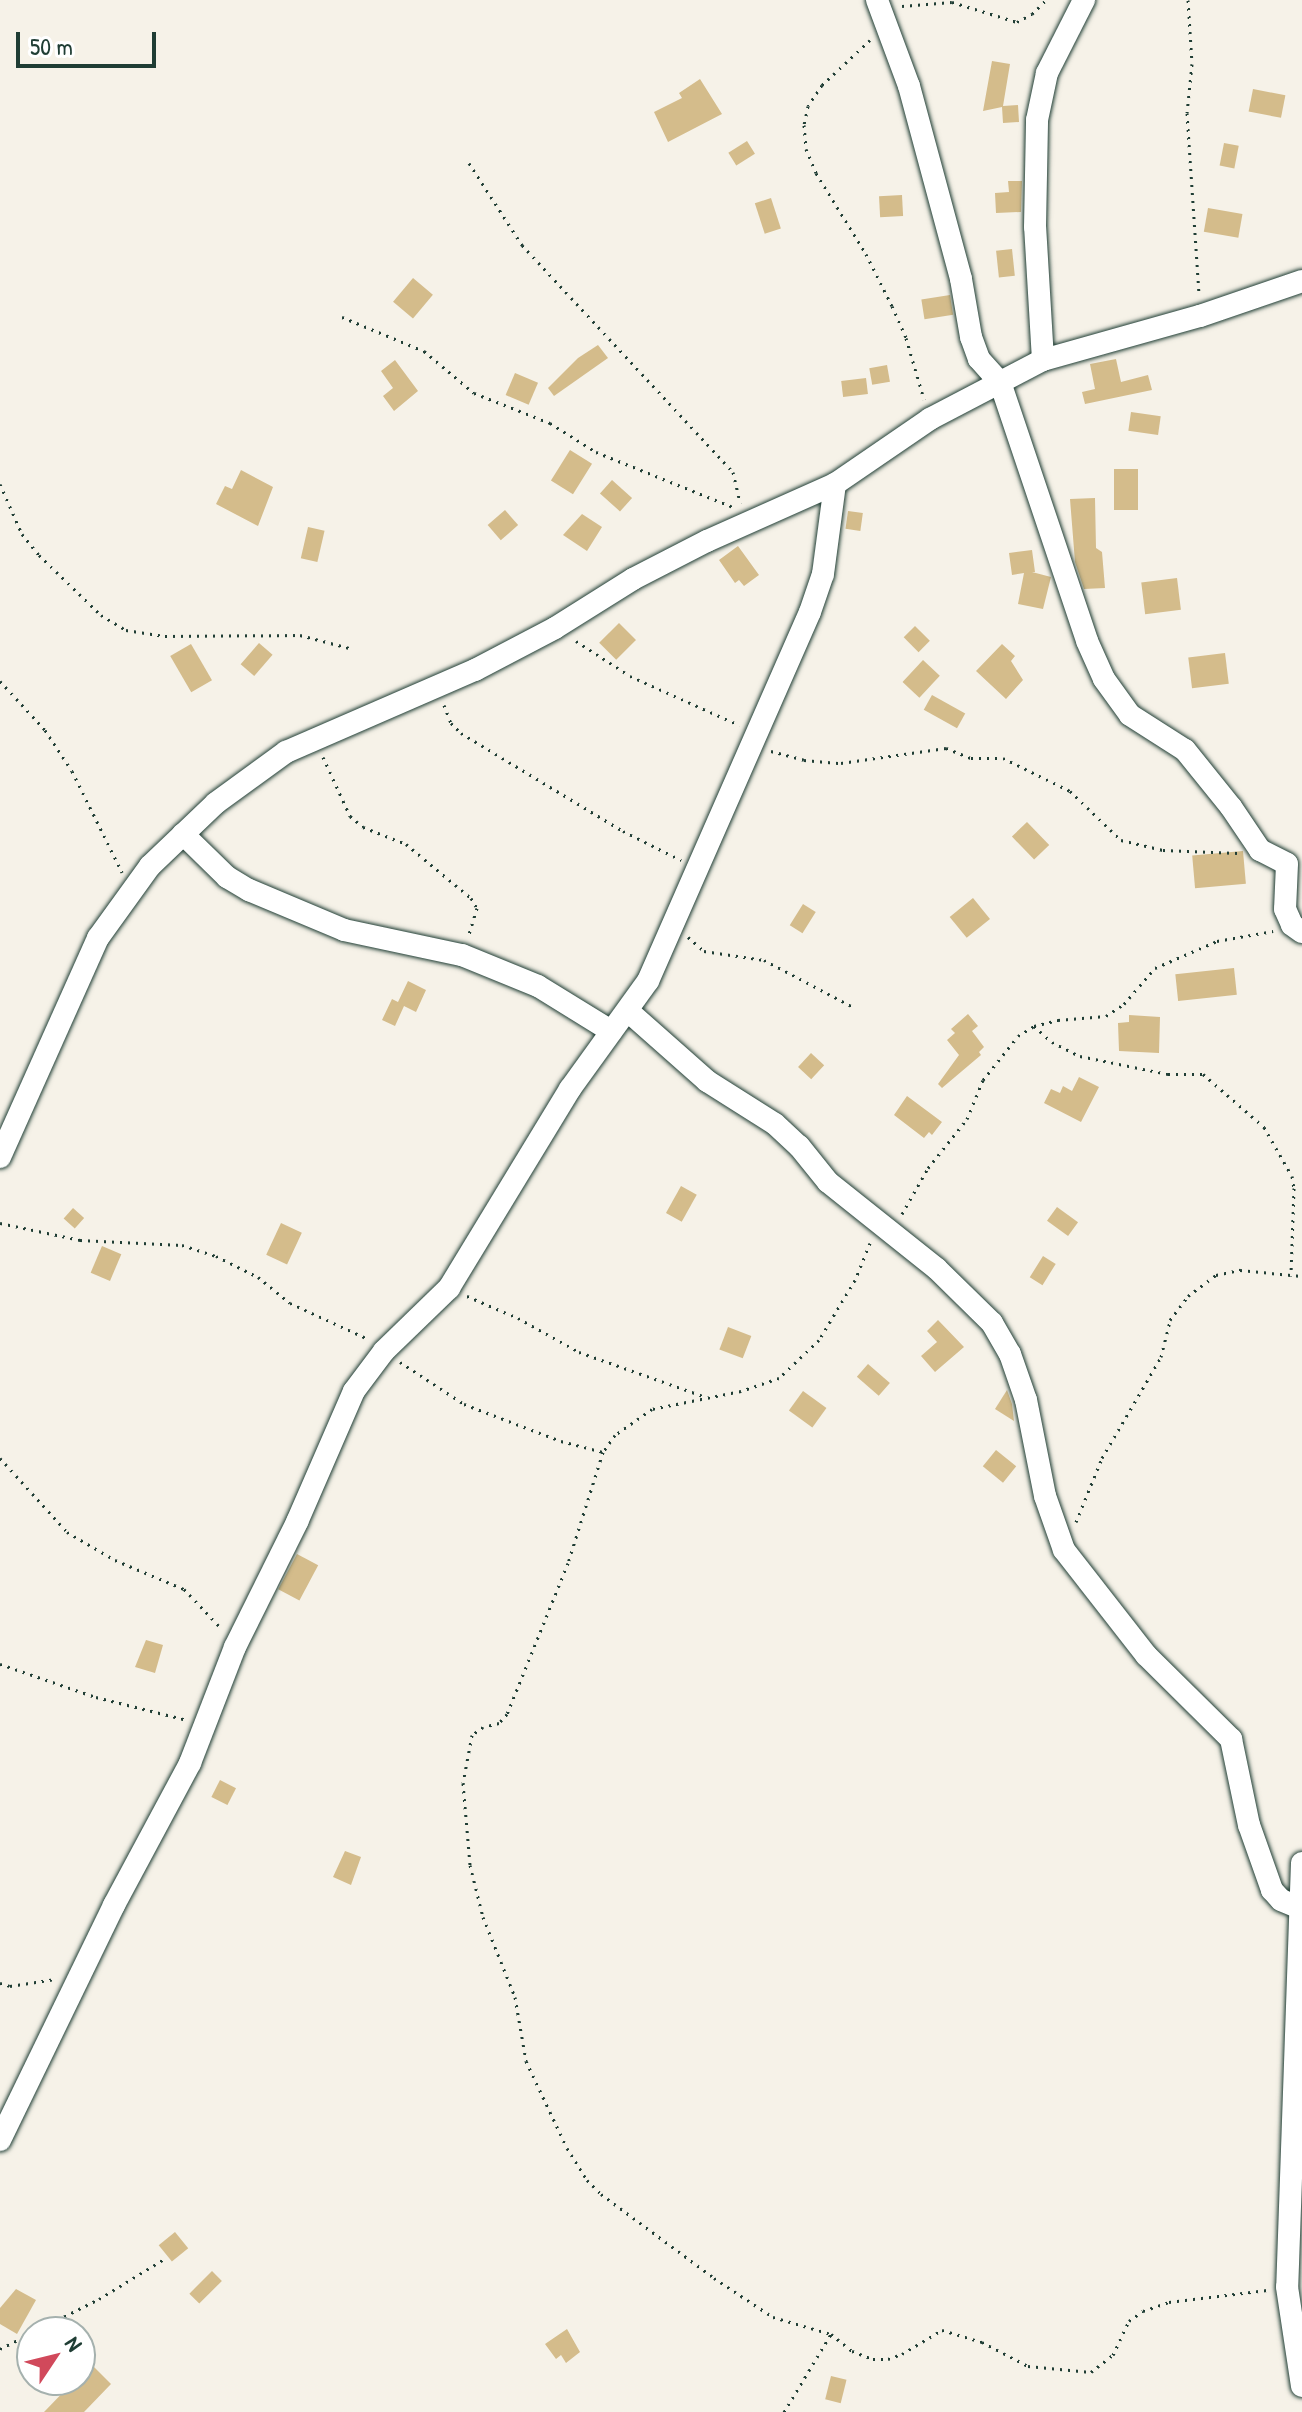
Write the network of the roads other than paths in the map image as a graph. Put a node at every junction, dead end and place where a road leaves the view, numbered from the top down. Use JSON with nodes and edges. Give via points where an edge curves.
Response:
{"nodes":[{"id":1,"x":1084,"y":0,"type":"edge"},
{"id":2,"x":881,"y":10,"type":"edge"},
{"id":3,"x":1302,"y":281,"type":"edge"},
{"id":4,"x":1043,"y":360,"type":"junction"},
{"id":5,"x":1000,"y":382,"type":"junction"},
{"id":6,"x":835,"y":484,"type":"junction"},
{"id":7,"x":183,"y":834,"type":"junction"},
{"id":8,"x":1300,"y":932,"type":"edge"},
{"id":9,"x":628,"y":1011,"type":"junction"},
{"id":10,"x":611,"y":1031,"type":"junction"},
{"id":11,"x":0,"y":1157,"type":"edge"},
{"id":12,"x":1302,"y":1863,"type":"edge"},
{"id":13,"x":1300,"y":1908,"type":"edge"},
{"id":14,"x":0,"y":2140,"type":"edge"},
{"id":15,"x":1302,"y":2386,"type":"edge"}],
"edges":[{"from":1,"to":4,"type":"street","via":[[1047,73],[1037,120],[1035,227]]},
{"from":2,"to":5,"type":"street","via":[[909,86],[958,266],[971,337],[979,359]]},
{"from":3,"to":4,"type":"street"},
{"from":4,"to":5,"type":"street"},
{"from":5,"to":6,"type":"street","via":[[930,419]]},
{"from":5,"to":8,"type":"street","via":[[1104,679],[1130,715],[1185,750],[1266,855],[1287,864],[1285,909]]},
{"from":6,"to":7,"type":"street","via":[[633,579],[555,628],[450,682],[286,752]]},
{"from":6,"to":9,"type":"street","via":[[823,574],[678,920]]},
{"from":7,"to":10,"type":"street","via":[[227,877],[249,890],[344,930],[462,955],[538,986]]},
{"from":7,"to":11,"type":"street","via":[[150,866],[98,938]]},
{"from":9,"to":10,"type":"street"},
{"from":9,"to":13,"type":"street","via":[[707,1081],[775,1124],[828,1182],[965,1293],[992,1323],[1026,1400],[1053,1525],[1064,1550],[1146,1655],[1231,1739],[1249,1825],[1272,1890]]},
{"from":10,"to":14,"type":"street","via":[[449,1288],[389,1346],[354,1391],[235,1647],[205,1728]]},
{"from":12,"to":13,"type":"street"},
{"from":13,"to":15,"type":"street","via":[[1287,2287]]}]}
